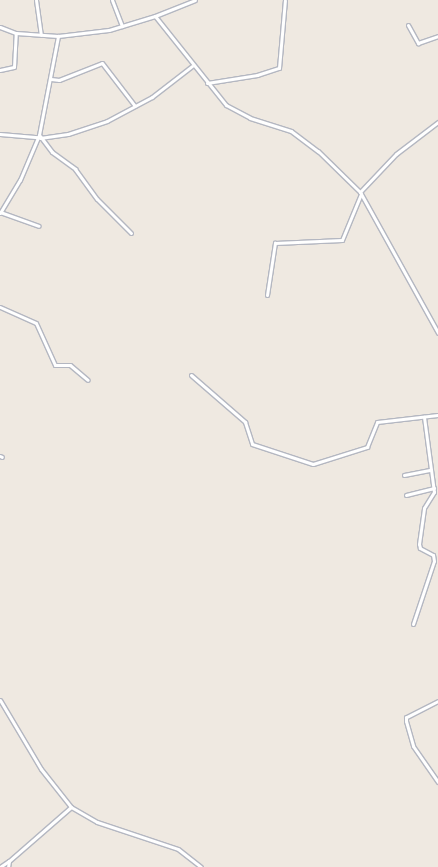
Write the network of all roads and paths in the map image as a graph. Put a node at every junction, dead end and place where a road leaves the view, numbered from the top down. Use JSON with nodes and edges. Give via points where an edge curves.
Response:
{"nodes":[{"id":1,"x":36,"y":0,"type":"edge"},
{"id":2,"x":112,"y":0,"type":"edge"},
{"id":3,"x":195,"y":0,"type":"edge"},
{"id":4,"x":285,"y":0,"type":"edge"},
{"id":5,"x":155,"y":16,"type":"junction"},
{"id":6,"x":408,"y":25,"type":"dead end"},
{"id":7,"x":122,"y":26,"type":"junction"},
{"id":8,"x":0,"y":27,"type":"edge"},
{"id":9,"x":16,"y":33,"type":"junction"},
{"id":10,"x":40,"y":35,"type":"junction"},
{"id":11,"x":58,"y":36,"type":"junction"},
{"id":12,"x":438,"y":36,"type":"edge"},
{"id":13,"x":192,"y":66,"type":"junction"},
{"id":14,"x":0,"y":70,"type":"edge"},
{"id":15,"x":51,"y":78,"type":"junction"},
{"id":16,"x":206,"y":83,"type":"junction"},
{"id":17,"x":135,"y":106,"type":"junction"},
{"id":18,"x":438,"y":122,"type":"edge"},
{"id":19,"x":0,"y":134,"type":"edge"},
{"id":20,"x":39,"y":136,"type":"junction"},
{"id":21,"x":361,"y":193,"type":"junction"},
{"id":22,"x":0,"y":212,"type":"edge"},
{"id":23,"x":39,"y":226,"type":"dead end"},
{"id":24,"x":131,"y":233,"type":"dead end"},
{"id":25,"x":267,"y":295,"type":"dead end"},
{"id":26,"x":0,"y":307,"type":"edge"},
{"id":27,"x":438,"y":333,"type":"edge"},
{"id":28,"x":191,"y":375,"type":"dead end"},
{"id":29,"x":88,"y":380,"type":"dead end"},
{"id":30,"x":438,"y":415,"type":"edge"},
{"id":31,"x":424,"y":417,"type":"junction"},
{"id":32,"x":430,"y":470,"type":"junction"},
{"id":33,"x":404,"y":475,"type":"dead end"},
{"id":34,"x":434,"y":488,"type":"junction"},
{"id":35,"x":406,"y":494,"type":"dead end"},
{"id":36,"x":413,"y":624,"type":"dead end"},
{"id":37,"x":0,"y":700,"type":"edge"},
{"id":38,"x":438,"y":700,"type":"edge"},
{"id":39,"x":438,"y":782,"type":"edge"},
{"id":40,"x":71,"y":807,"type":"junction"},
{"id":41,"x":9,"y":861,"type":"junction"},
{"id":42,"x":0,"y":867,"type":"edge"},
{"id":43,"x":8,"y":867,"type":"edge"},
{"id":44,"x":201,"y":867,"type":"edge"}],
"edges":[{"from":1,"to":10,"type":"street"},
{"from":2,"to":7,"type":"street"},
{"from":3,"to":5,"type":"street"},
{"from":4,"to":16,"type":"street","via":[[279,68],[257,75]]},
{"from":5,"to":7,"type":"street"},
{"from":5,"to":13,"type":"street"},
{"from":6,"to":12,"type":"street","via":[[418,44]]},
{"from":7,"to":11,"type":"street"},
{"from":8,"to":9,"type":"street"},
{"from":9,"to":10,"type":"street"},
{"from":9,"to":14,"type":"street","via":[[14,67]]},
{"from":10,"to":11,"type":"street"},
{"from":11,"to":15,"type":"street"},
{"from":13,"to":16,"type":"street"},
{"from":13,"to":17,"type":"street"},
{"from":15,"to":17,"type":"street","via":[[60,80],[102,63]]},
{"from":15,"to":20,"type":"street"},
{"from":16,"to":21,"type":"street","via":[[226,105],[250,118],[278,124],[306,142]]},
{"from":17,"to":20,"type":"street","via":[[100,124]]},
{"from":18,"to":21,"type":"street","via":[[396,154]]},
{"from":19,"to":20,"type":"street"},
{"from":20,"to":22,"type":"street","via":[[20,180]]},
{"from":20,"to":24,"type":"street","via":[[52,152],[76,169],[97,199]]},
{"from":21,"to":25,"type":"street","via":[[342,240],[275,243]]},
{"from":21,"to":27,"type":"street"},
{"from":22,"to":23,"type":"street"},
{"from":26,"to":29,"type":"street","via":[[36,323],[55,365],[70,365]]},
{"from":28,"to":31,"type":"street","via":[[245,422],[252,444],[310,463],[367,447],[377,422]]},
{"from":30,"to":31,"type":"street"},
{"from":31,"to":32,"type":"street"},
{"from":32,"to":33,"type":"street"},
{"from":32,"to":34,"type":"street"},
{"from":34,"to":35,"type":"street"},
{"from":34,"to":36,"type":"street","via":[[424,508],[419,544],[420,548],[433,555],[434,563]]},
{"from":37,"to":40,"type":"street","via":[[41,769]]},
{"from":38,"to":39,"type":"street","via":[[406,717],[413,746]]},
{"from":40,"to":41,"type":"street"},
{"from":40,"to":44,"type":"street","via":[[97,822],[178,849]]},
{"from":41,"to":42,"type":"street"},
{"from":41,"to":43,"type":"street"}]}
